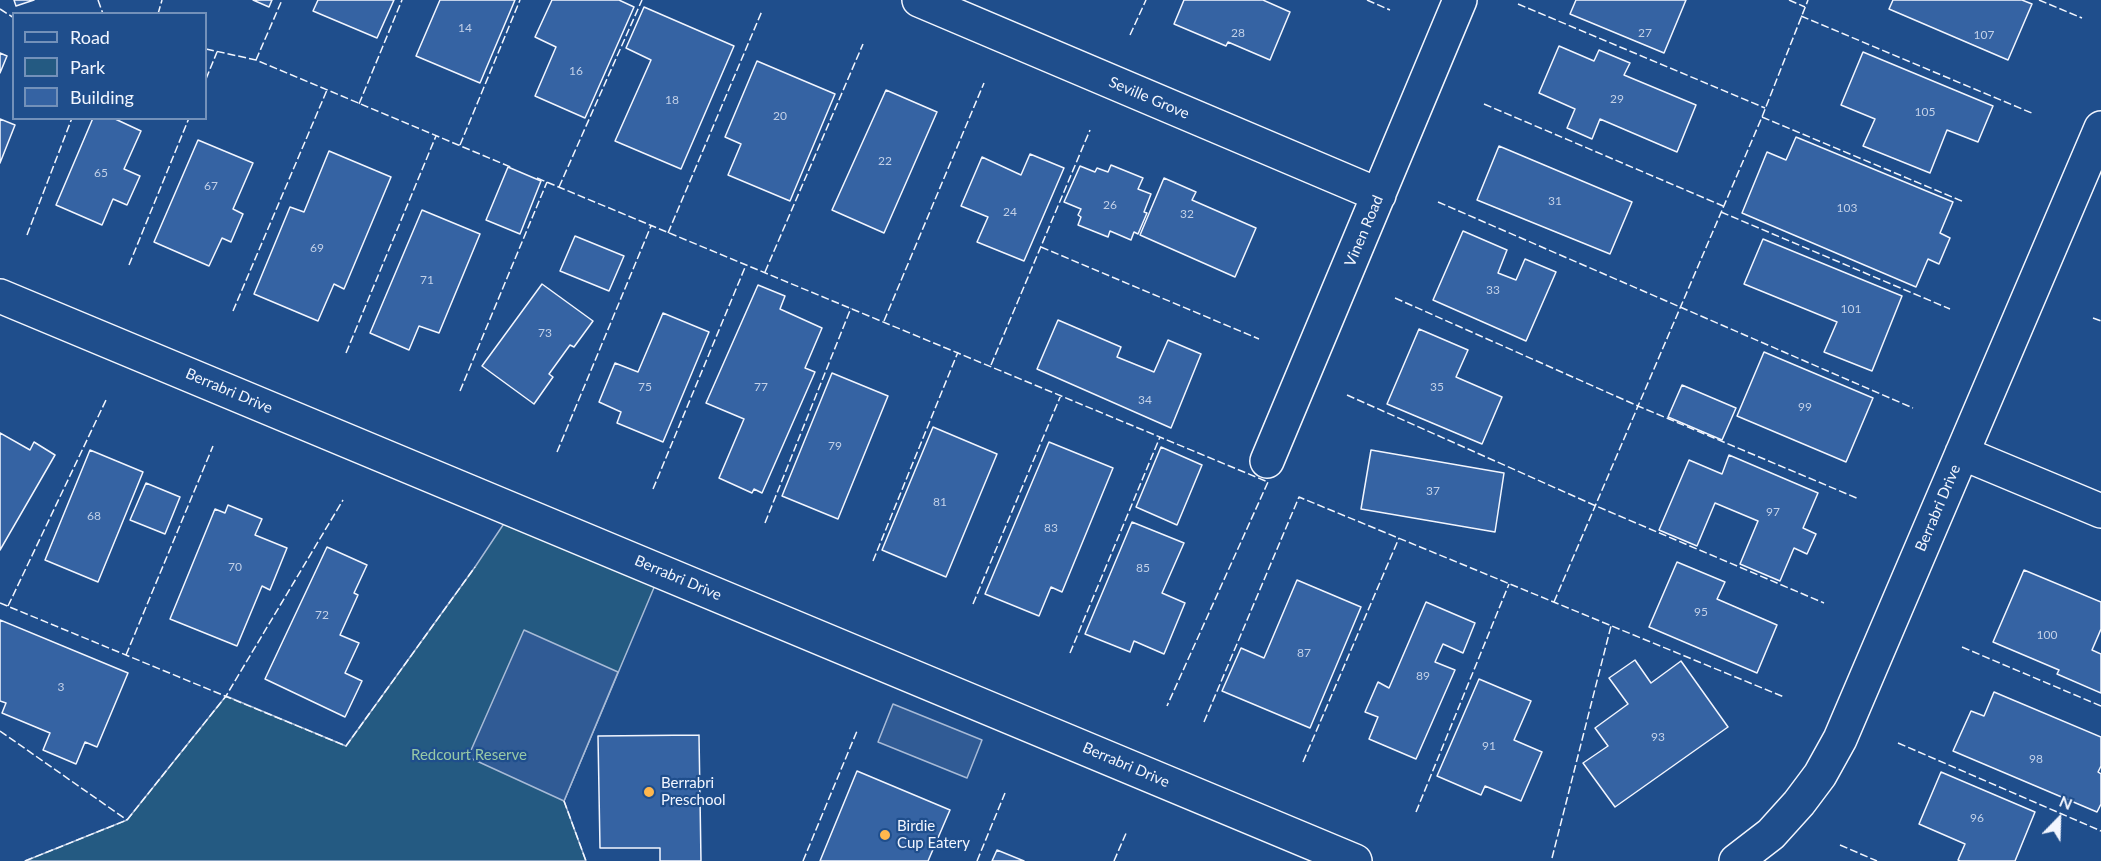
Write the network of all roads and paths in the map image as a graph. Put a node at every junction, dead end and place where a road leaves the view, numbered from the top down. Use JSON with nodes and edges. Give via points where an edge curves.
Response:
{"nodes":[{"id":1,"x":919,"y":0,"type":"edge"},
{"id":2,"x":1460,"y":0,"type":"edge"},
{"id":3,"x":2101,"y":128,"type":"edge"},
{"id":4,"x":1379,"y":195,"type":"junction"},
{"id":5,"x":0,"y":296,"type":"edge"},
{"id":6,"x":1962,"y":453,"type":"junction"},
{"id":7,"x":1267,"y":461,"type":"dead end"},
{"id":8,"x":2101,"y":511,"type":"edge"},
{"id":9,"x":1355,"y":861,"type":"edge"},
{"id":10,"x":1736,"y":861,"type":"edge"}],
"edges":[{"from":1,"to":4,"type":"street","name":"Seville Grove"},
{"from":2,"to":4,"type":"street","name":"Vinen Road"},
{"from":3,"to":6,"type":"street","name":"Berrabri Drive"},
{"from":4,"to":7,"type":"street","name":"Vinen Road"},
{"from":5,"to":9,"type":"street","name":"Berrabri Drive"},
{"from":6,"to":8,"type":"street"},
{"from":6,"to":10,"type":"street","name":"Berrabri Drive","via":[[1840,739],[1820,775],[1771,834]]}]}
